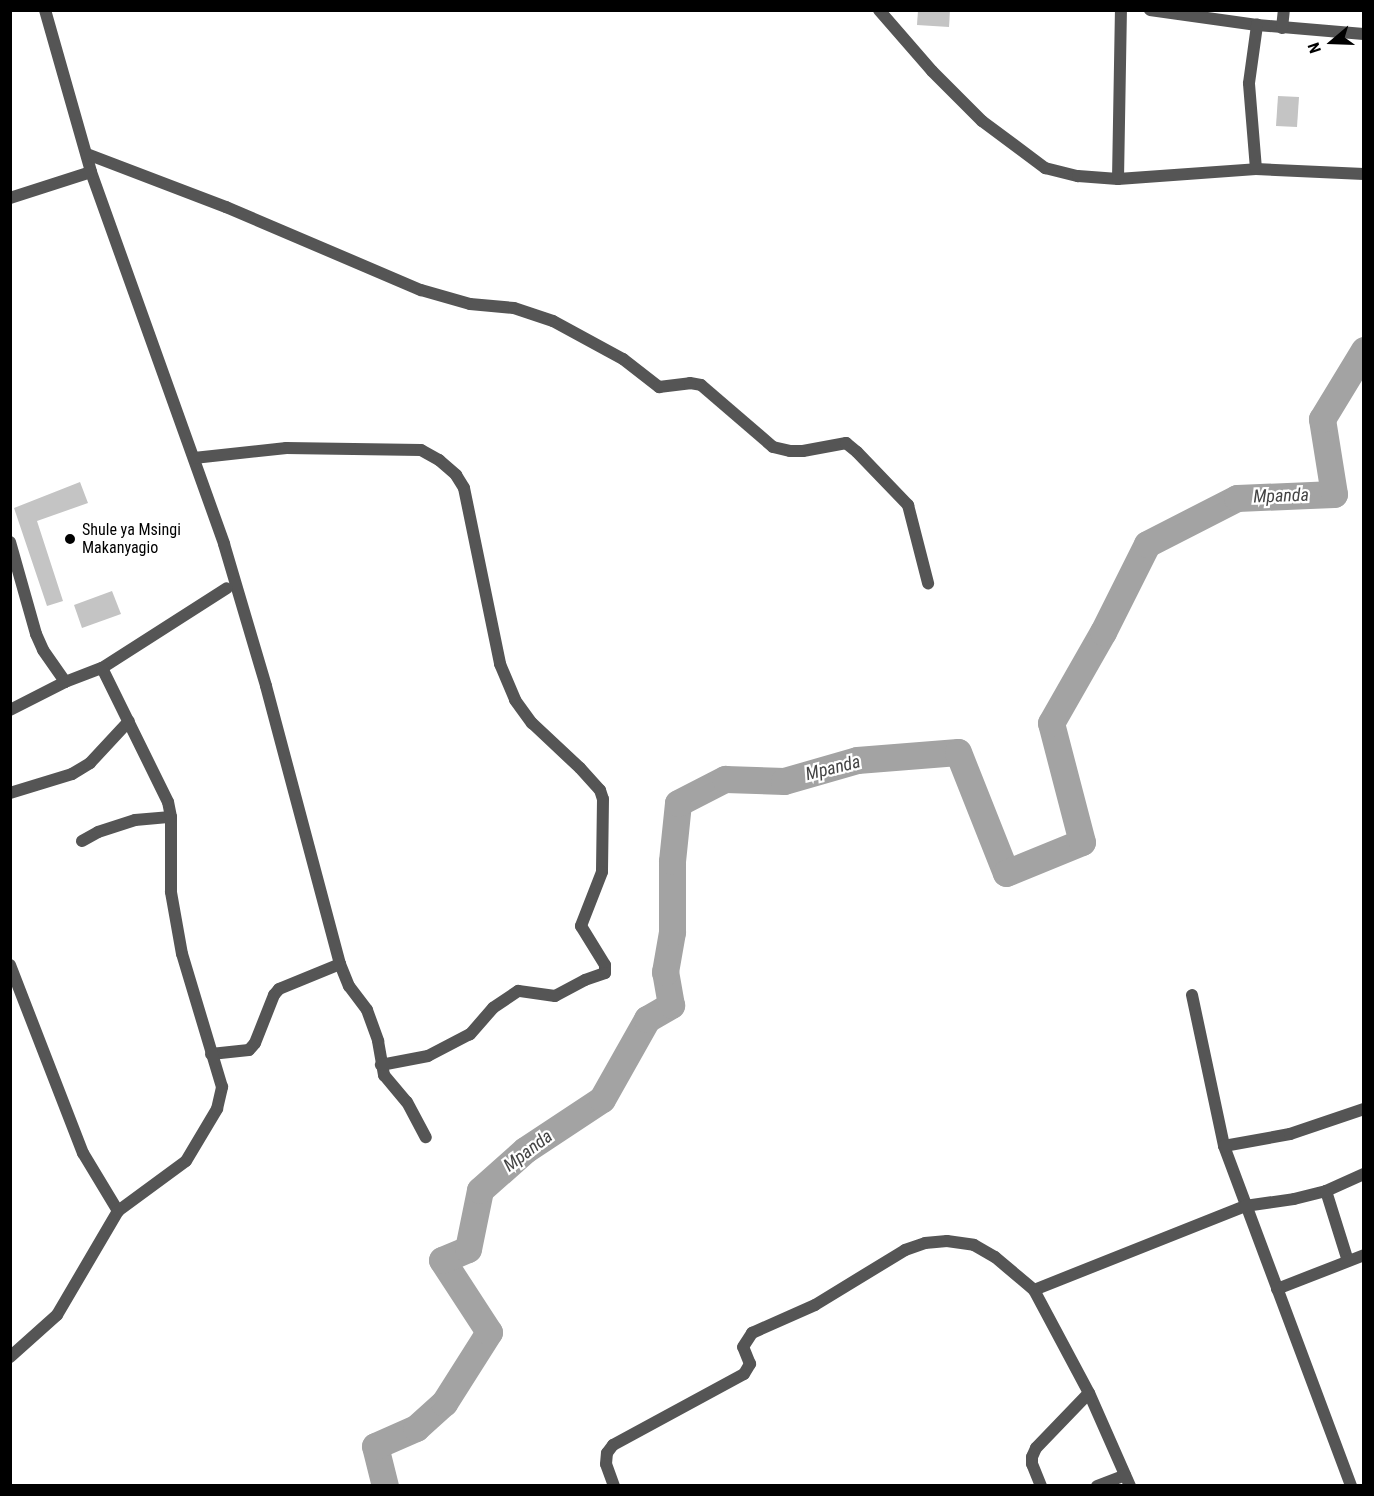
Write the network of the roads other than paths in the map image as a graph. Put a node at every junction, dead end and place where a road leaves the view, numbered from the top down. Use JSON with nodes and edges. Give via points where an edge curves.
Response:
{"nodes":[{"id":1,"x":45,"y":10,"type":"edge"},
{"id":2,"x":879,"y":10,"type":"edge"},
{"id":3,"x":1121,"y":10,"type":"edge"},
{"id":4,"x":1150,"y":10,"type":"edge"},
{"id":5,"x":1284,"y":10,"type":"edge"},
{"id":6,"x":1257,"y":25,"type":"junction"},
{"id":7,"x":1282,"y":28,"type":"junction"},
{"id":8,"x":1364,"y":34,"type":"edge"},
{"id":9,"x":87,"y":154,"type":"junction"},
{"id":10,"x":1256,"y":169,"type":"junction"},
{"id":11,"x":91,"y":172,"type":"junction"},
{"id":12,"x":1364,"y":174,"type":"edge"},
{"id":13,"x":1118,"y":179,"type":"junction"},
{"id":14,"x":10,"y":198,"type":"edge"},
{"id":15,"x":194,"y":458,"type":"junction"},
{"id":16,"x":10,"y":542,"type":"edge"},
{"id":17,"x":928,"y":583,"type":"dead end"},
{"id":18,"x":227,"y":588,"type":"dead end"},
{"id":19,"x":102,"y":668,"type":"junction"},
{"id":20,"x":65,"y":682,"type":"junction"},
{"id":21,"x":10,"y":710,"type":"edge"},
{"id":22,"x":129,"y":721,"type":"junction"},
{"id":23,"x":10,"y":793,"type":"edge"},
{"id":24,"x":171,"y":817,"type":"junction"},
{"id":25,"x":82,"y":841,"type":"dead end"},
{"id":26,"x":340,"y":964,"type":"junction"},
{"id":27,"x":10,"y":965,"type":"edge"},
{"id":28,"x":1192,"y":995,"type":"dead end"},
{"id":29,"x":211,"y":1054,"type":"junction"},
{"id":30,"x":381,"y":1065,"type":"junction"},
{"id":31,"x":1364,"y":1109,"type":"edge"},
{"id":32,"x":426,"y":1137,"type":"dead end"},
{"id":33,"x":1224,"y":1146,"type":"junction"},
{"id":34,"x":1364,"y":1174,"type":"edge"},
{"id":35,"x":1326,"y":1191,"type":"junction"},
{"id":36,"x":1245,"y":1206,"type":"junction"},
{"id":37,"x":118,"y":1211,"type":"junction"},
{"id":38,"x":1364,"y":1255,"type":"edge"},
{"id":39,"x":1348,"y":1262,"type":"junction"},
{"id":40,"x":1277,"y":1289,"type":"junction"},
{"id":41,"x":1034,"y":1290,"type":"junction"},
{"id":42,"x":10,"y":1357,"type":"edge"},
{"id":43,"x":1089,"y":1393,"type":"junction"},
{"id":44,"x":1127,"y":1480,"type":"edge"},
{"id":45,"x":614,"y":1485,"type":"edge"},
{"id":46,"x":1041,"y":1485,"type":"edge"},
{"id":47,"x":1097,"y":1485,"type":"edge"},
{"id":48,"x":1351,"y":1485,"type":"edge"}],
"edges":[{"from":1,"to":9,"type":"street"},
{"from":2,"to":13,"type":"street","via":[[982,121],[1028,158],[1045,168],[1078,176]]},
{"from":3,"to":13,"type":"street"},
{"from":4,"to":6,"type":"street"},
{"from":5,"to":7,"type":"street"},
{"from":6,"to":7,"type":"street"},
{"from":6,"to":10,"type":"street","via":[[1249,83]]},
{"from":7,"to":8,"type":"street"},
{"from":9,"to":11,"type":"street"},
{"from":9,"to":17,"type":"street","via":[[226,207],[421,290],[470,304],[514,308],[553,321],[622,359],[659,387],[700,385],[773,447],[803,451],[846,443],[908,506]]},
{"from":10,"to":12,"type":"street"},
{"from":10,"to":13,"type":"street"},
{"from":11,"to":14,"type":"street"},
{"from":11,"to":15,"type":"street"},
{"from":15,"to":26,"type":"street","via":[[266,686]]},
{"from":15,"to":30,"type":"street","via":[[286,448],[421,450],[439,460],[464,488],[500,664],[515,700],[532,723],[600,790],[602,872],[581,926],[605,973],[555,996],[518,991],[493,1008],[470,1034],[428,1056]]},
{"from":16,"to":20,"type":"street","via":[[36,634]]},
{"from":18,"to":19,"type":"street"},
{"from":19,"to":20,"type":"street"},
{"from":19,"to":22,"type":"street"},
{"from":20,"to":21,"type":"street"},
{"from":22,"to":23,"type":"street","via":[[90,763],[72,774]]},
{"from":22,"to":24,"type":"street","via":[[168,802]]},
{"from":24,"to":25,"type":"street","via":[[135,820]]},
{"from":24,"to":29,"type":"street","via":[[171,892],[182,954]]},
{"from":26,"to":29,"type":"street","via":[[279,988],[249,1050]]},
{"from":26,"to":30,"type":"street","via":[[349,986],[367,1010],[378,1041]]},
{"from":27,"to":37,"type":"street","via":[[84,1153]]},
{"from":28,"to":33,"type":"street"},
{"from":29,"to":37,"type":"street","via":[[222,1088],[217,1109],[201,1138],[174,1173]]},
{"from":30,"to":32,"type":"street"},
{"from":31,"to":33,"type":"street","via":[[1290,1134]]},
{"from":33,"to":36,"type":"street"},
{"from":34,"to":35,"type":"street"},
{"from":35,"to":36,"type":"street"},
{"from":35,"to":39,"type":"street"},
{"from":36,"to":40,"type":"street"},
{"from":36,"to":41,"type":"street"},
{"from":37,"to":42,"type":"street","via":[[57,1315]]},
{"from":38,"to":39,"type":"street"},
{"from":39,"to":40,"type":"street"},
{"from":40,"to":48,"type":"street"},
{"from":41,"to":43,"type":"street"},
{"from":41,"to":45,"type":"street","via":[[974,1245],[947,1241],[905,1250],[815,1305],[752,1333],[743,1347],[750,1364],[744,1374],[613,1445],[606,1464]]},
{"from":43,"to":44,"type":"street"},
{"from":43,"to":46,"type":"street","via":[[1050,1432],[1032,1457]]},
{"from":44,"to":47,"type":"street"}]}
